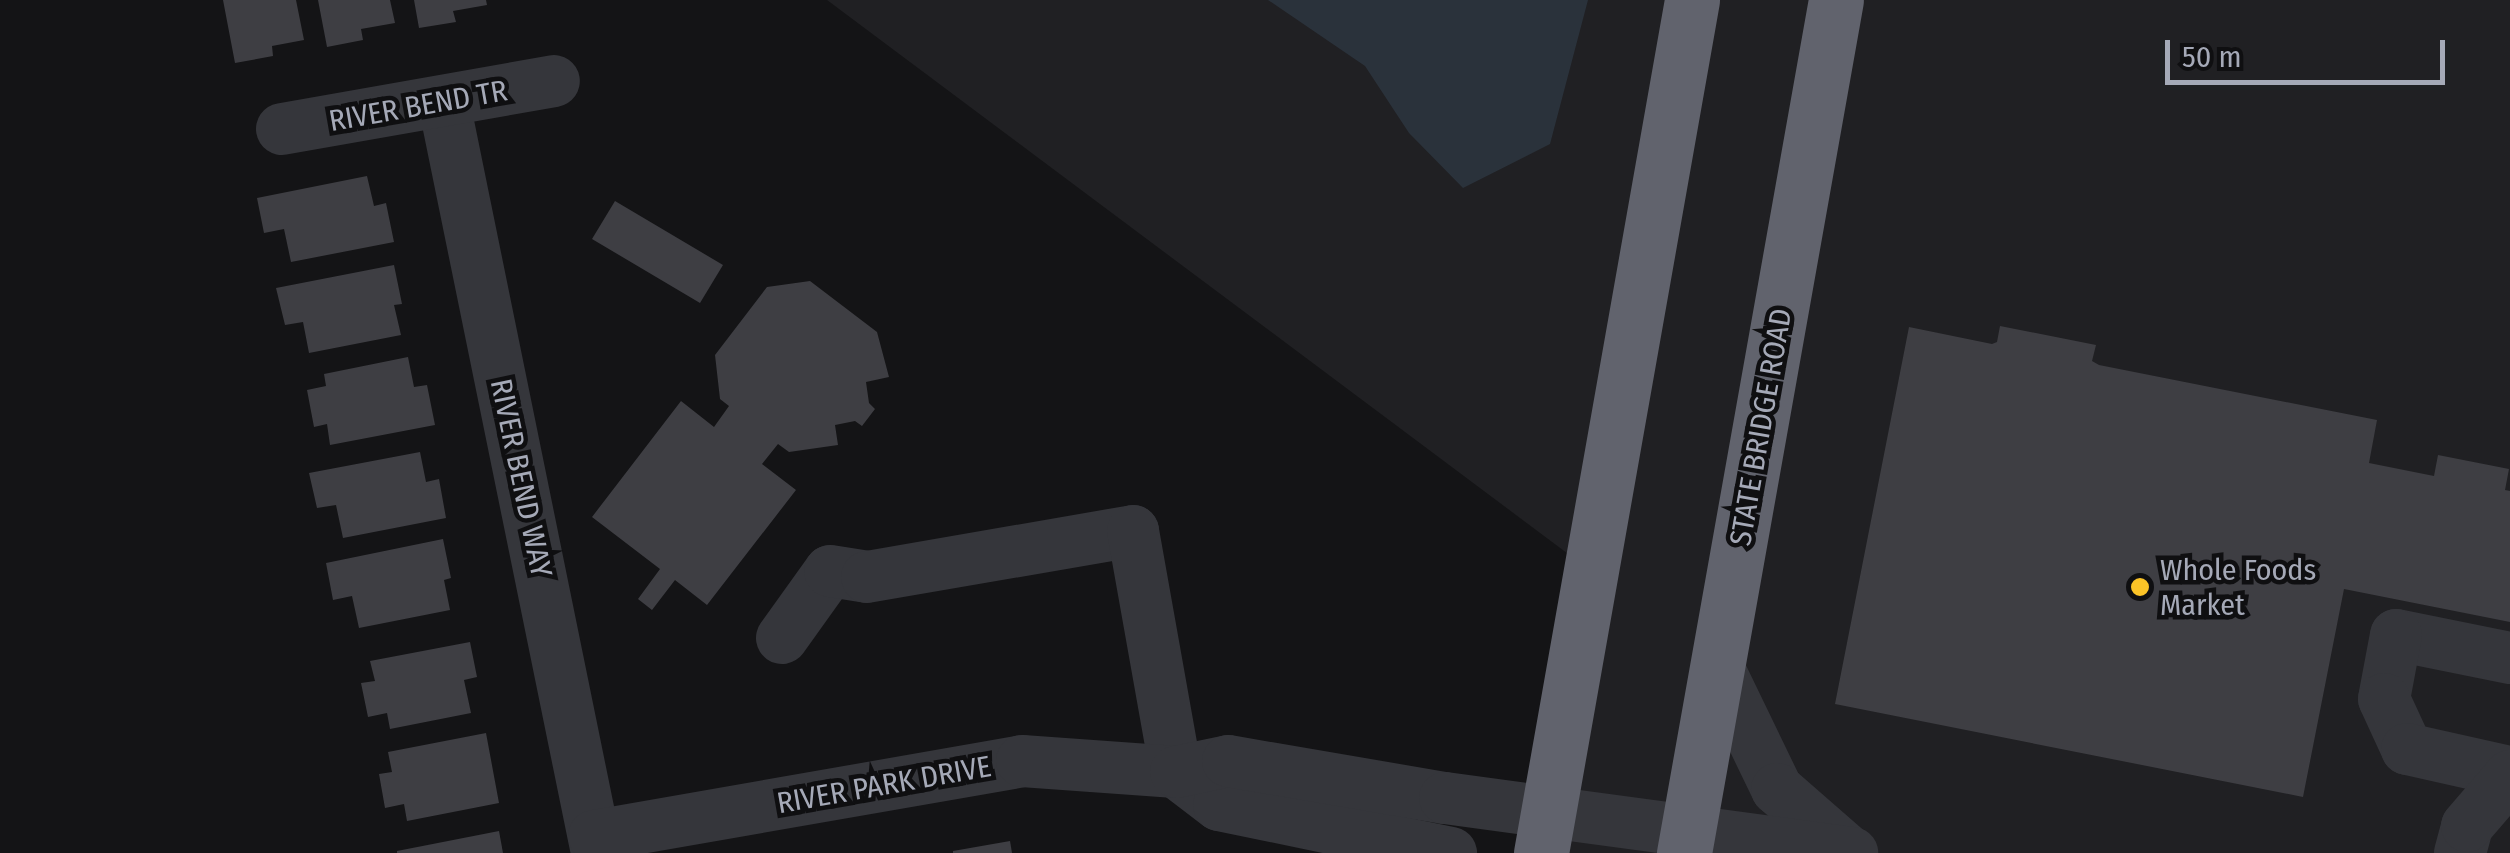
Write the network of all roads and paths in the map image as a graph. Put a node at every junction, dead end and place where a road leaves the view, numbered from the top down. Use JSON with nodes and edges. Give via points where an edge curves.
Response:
{"nodes":[{"id":1,"x":1692,"y":0,"type":"edge"},
{"id":2,"x":1836,"y":0,"type":"edge"},
{"id":3,"x":554,"y":82,"type":"dead end"},
{"id":4,"x":444,"y":102,"type":"junction"},
{"id":5,"x":282,"y":129,"type":"dead end"},
{"id":6,"x":782,"y":638,"type":"dead end"},
{"id":7,"x":2510,"y":658,"type":"edge"},
{"id":8,"x":1718,"y":667,"type":"junction"},
{"id":9,"x":1176,"y":772,"type":"junction"},
{"id":10,"x":2510,"y":774,"type":"edge"},
{"id":11,"x":1545,"y":832,"type":"edge"},
{"id":12,"x":1686,"y":841,"type":"edge"},
{"id":13,"x":595,"y":845,"type":"edge"},
{"id":14,"x":1451,"y":853,"type":"edge"},
{"id":15,"x":1851,"y":853,"type":"edge"},
{"id":16,"x":2460,"y":853,"type":"edge"}],
"edges":[{"from":1,"to":11,"type":"highway"},
{"from":2,"to":8,"type":"highway","name":"STATE BRIDGE ROAD"},
{"from":3,"to":4,"type":"street","name":"RIVER BEND TR"},
{"from":4,"to":5,"type":"street","name":"RIVER BEND TR"},
{"from":4,"to":13,"type":"street","name":"RIVER BEND WAY"},
{"from":6,"to":9,"type":"street","via":[[830,571],[867,577],[1133,532]]},
{"from":7,"to":10,"type":"street","via":[[2396,636],[2384,699],[2407,748]]},
{"from":8,"to":12,"type":"highway","name":"STATE BRIDGE ROAD"},
{"from":8,"to":15,"type":"street","via":[[1777,789]]},
{"from":9,"to":11,"type":"street","name":"RIVER PARK DRIVE","via":[[1228,761],[1445,798]]},
{"from":9,"to":13,"type":"street","name":"RIVER PARK DRIVE","via":[[1022,761]]},
{"from":9,"to":14,"type":"street","via":[[1219,805]]},
{"from":10,"to":16,"type":"street","via":[[2467,826]]},
{"from":11,"to":12,"type":"street","name":"RIVER PARK DRIVE"},
{"from":12,"to":15,"type":"street","name":"RIVER PARK DRIVE"}]}
